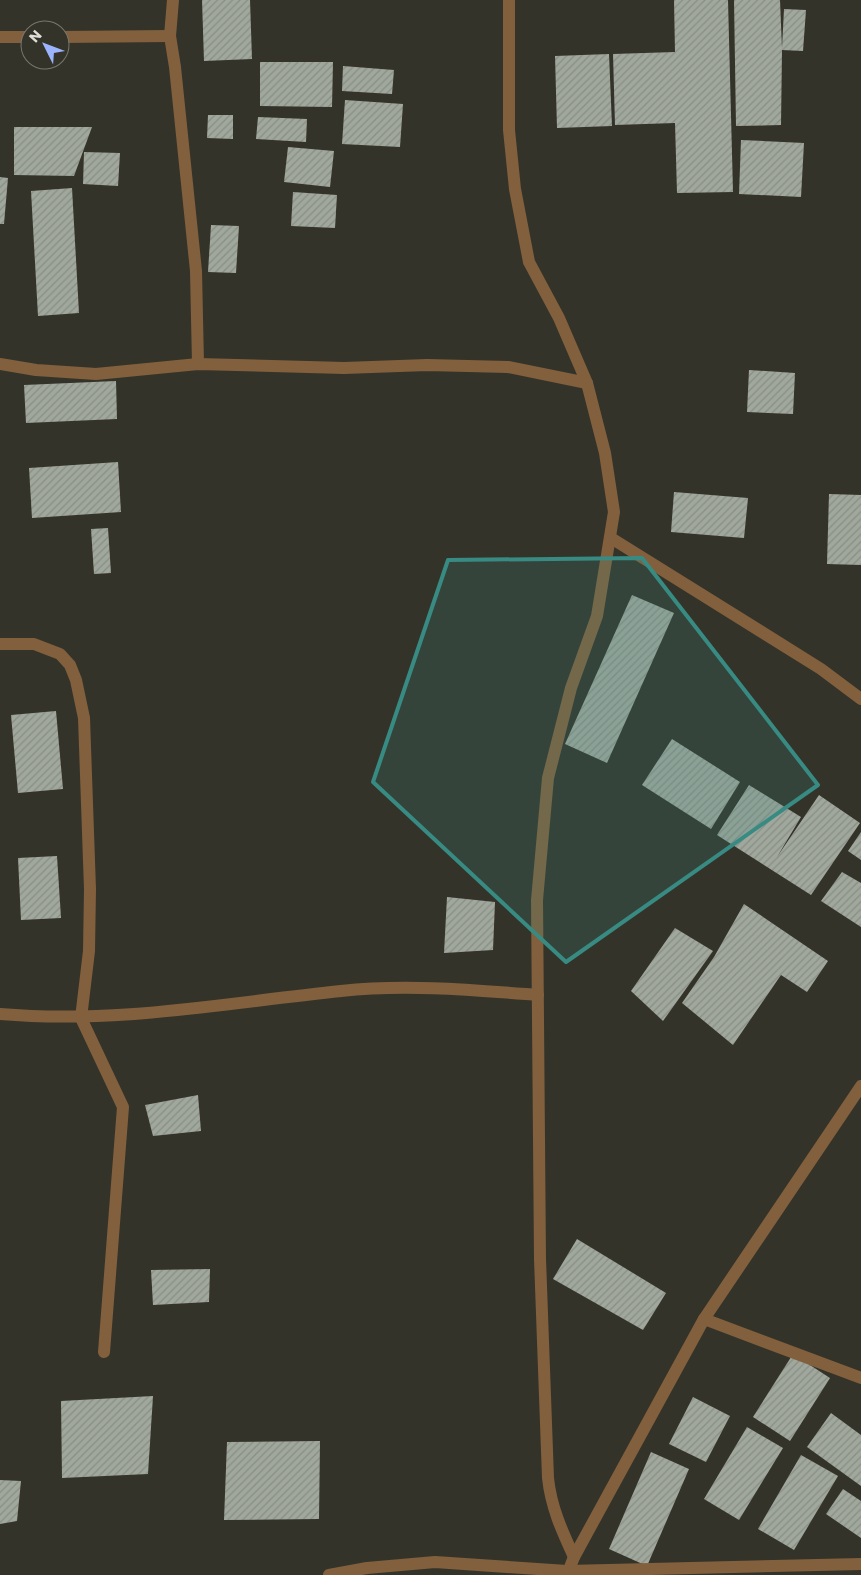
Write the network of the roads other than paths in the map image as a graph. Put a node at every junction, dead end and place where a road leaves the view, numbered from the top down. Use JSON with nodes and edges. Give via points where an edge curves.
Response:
{"nodes":[{"id":1,"x":173,"y":0,"type":"edge"},
{"id":2,"x":509,"y":0,"type":"edge"},
{"id":3,"x":170,"y":36,"type":"junction"},
{"id":4,"x":0,"y":37,"type":"edge"},
{"id":5,"x":20,"y":37,"type":"edge"},
{"id":6,"x":70,"y":37,"type":"edge"},
{"id":7,"x":0,"y":364,"type":"edge"},
{"id":8,"x":198,"y":364,"type":"junction"},
{"id":9,"x":587,"y":383,"type":"junction"},
{"id":10,"x":611,"y":538,"type":"junction"},
{"id":11,"x":0,"y":644,"type":"edge"},
{"id":12,"x":861,"y":699,"type":"edge"},
{"id":13,"x":538,"y":995,"type":"junction"},
{"id":14,"x":0,"y":1014,"type":"edge"},
{"id":15,"x":81,"y":1018,"type":"junction"},
{"id":16,"x":861,"y":1086,"type":"edge"},
{"id":17,"x":704,"y":1319,"type":"junction"},
{"id":18,"x":104,"y":1352,"type":"dead end"},
{"id":19,"x":861,"y":1378,"type":"edge"},
{"id":20,"x":574,"y":1557,"type":"junction"},
{"id":21,"x":861,"y":1564,"type":"edge"},
{"id":22,"x":567,"y":1573,"type":"edge"},
{"id":23,"x":329,"y":1575,"type":"edge"}],
"edges":[{"from":1,"to":3,"type":"street"},
{"from":2,"to":9,"type":"street","via":[[510,130],[515,189],[529,262],[559,318]]},
{"from":3,"to":6,"type":"street"},
{"from":3,"to":8,"type":"street","via":[[196,271]]},
{"from":4,"to":5,"type":"street"},
{"from":7,"to":8,"type":"street","via":[[96,374]]},
{"from":8,"to":9,"type":"street","via":[[344,368],[508,367]]},
{"from":9,"to":10,"type":"street","via":[[605,453],[614,512]]},
{"from":10,"to":12,"type":"street","via":[[821,669]]},
{"from":10,"to":13,"type":"street","via":[[598,616],[571,688],[548,778],[537,900]]},
{"from":11,"to":15,"type":"street","via":[[34,644],[60,654],[70,665],[76,680],[84,718],[90,889],[89,950]]},
{"from":13,"to":15,"type":"street","via":[[437,989],[351,990],[224,1006]]},
{"from":13,"to":20,"type":"street","via":[[540,1259],[548,1478],[556,1519]]},
{"from":14,"to":15,"type":"street"},
{"from":15,"to":18,"type":"street","via":[[123,1107]]},
{"from":16,"to":17,"type":"street"},
{"from":17,"to":19,"type":"street"},
{"from":17,"to":20,"type":"street"},
{"from":20,"to":22,"type":"street"},
{"from":21,"to":22,"type":"street"},
{"from":22,"to":23,"type":"street","via":[[435,1562]]}]}
